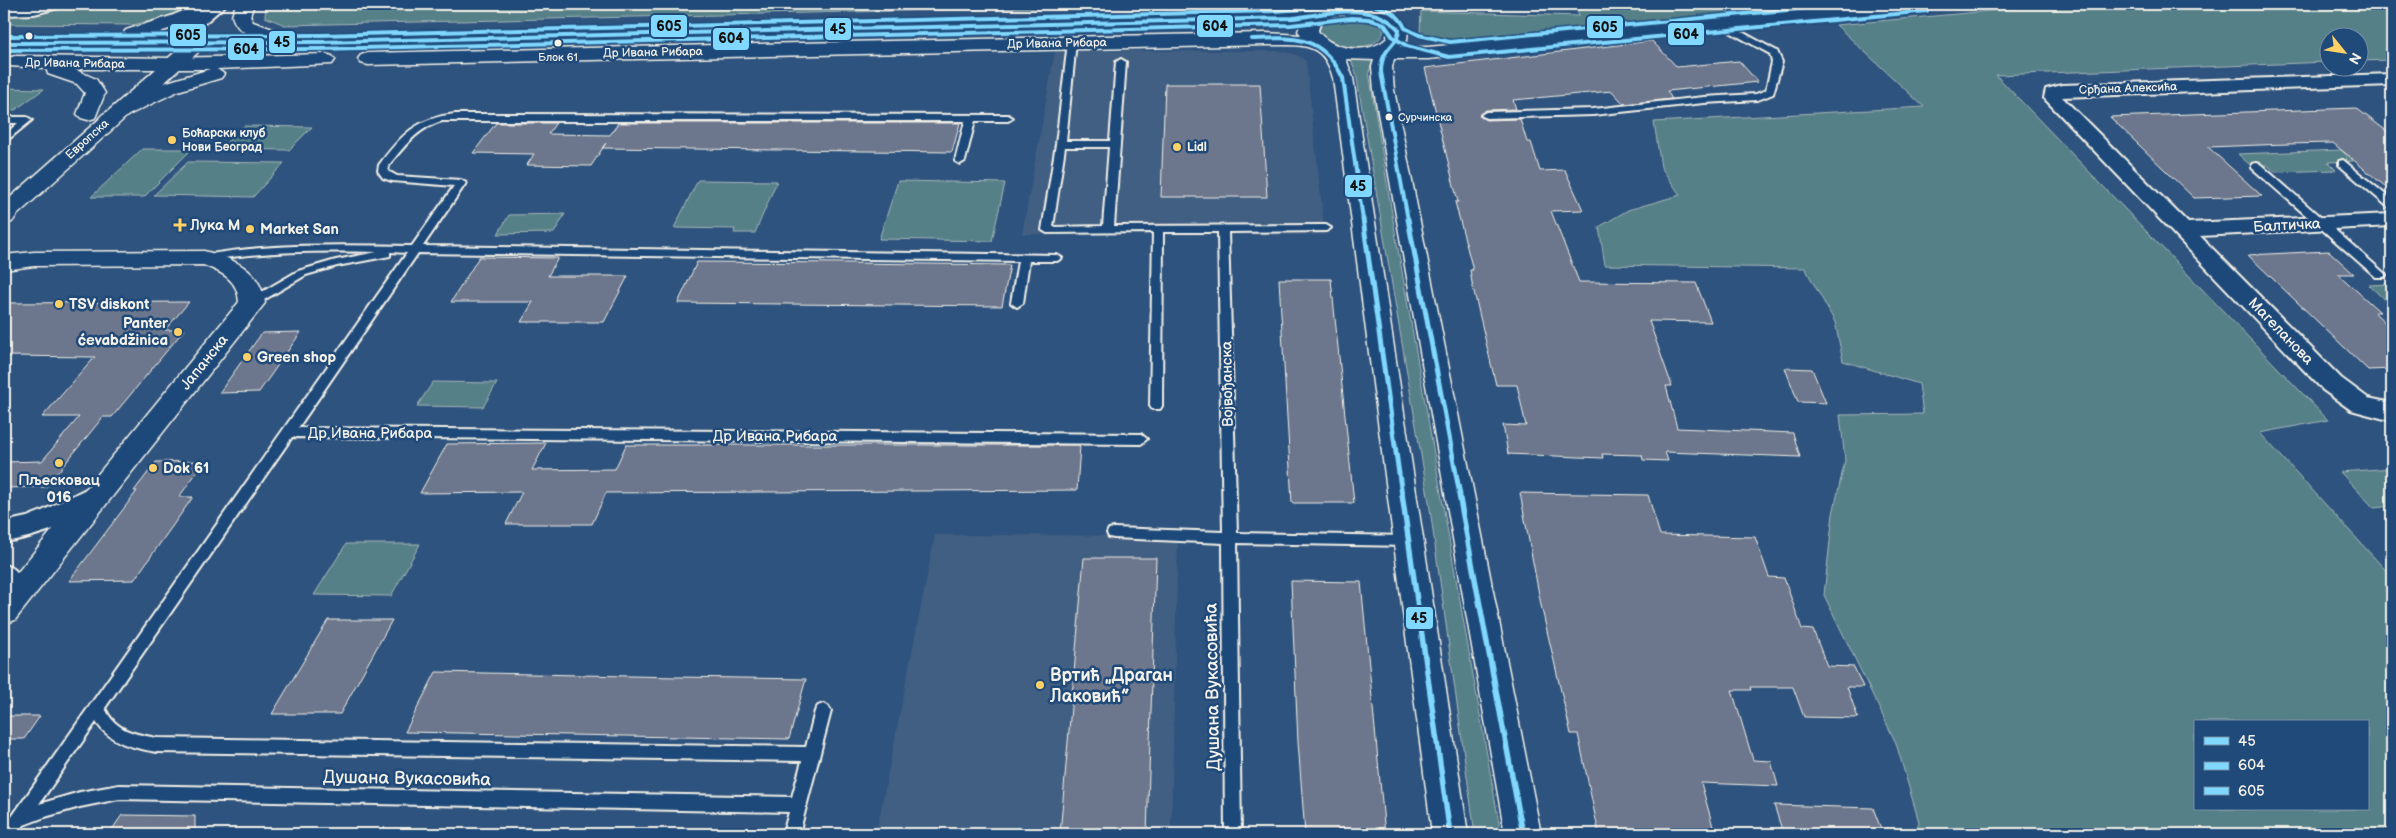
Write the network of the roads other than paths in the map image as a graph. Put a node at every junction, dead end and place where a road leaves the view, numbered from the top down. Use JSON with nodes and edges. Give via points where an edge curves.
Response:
{"nodes":[{"id":1,"x":52,"y":4,"type":"edge"},
{"id":2,"x":217,"y":4,"type":"edge"},
{"id":3,"x":244,"y":4,"type":"edge"},
{"id":4,"x":1275,"y":4,"type":"edge"},
{"id":5,"x":1926,"y":4,"type":"edge"},
{"id":6,"x":1373,"y":8,"type":"edge"},
{"id":7,"x":4,"y":10,"type":"edge"},
{"id":8,"x":1327,"y":10,"type":"edge"},
{"id":9,"x":1218,"y":20,"type":"junction"},
{"id":10,"x":1720,"y":23,"type":"junction"},
{"id":11,"x":320,"y":42,"type":"junction"},
{"id":12,"x":1072,"y":42,"type":"junction"},
{"id":13,"x":4,"y":43,"type":"edge"},
{"id":14,"x":171,"y":43,"type":"junction"},
{"id":15,"x":196,"y":43,"type":"junction"},
{"id":16,"x":86,"y":44,"type":"junction"},
{"id":17,"x":1320,"y":45,"type":"junction"},
{"id":18,"x":1391,"y":45,"type":"junction"},
{"id":19,"x":1449,"y":50,"type":"junction"},
{"id":20,"x":1428,"y":53,"type":"junction"},
{"id":21,"x":296,"y":61,"type":"junction"},
{"id":22,"x":4,"y":62,"type":"edge"},
{"id":23,"x":24,"y":62,"type":"junction"},
{"id":24,"x":1121,"y":62,"type":"dead end"},
{"id":25,"x":147,"y":64,"type":"junction"},
{"id":26,"x":172,"y":64,"type":"junction"},
{"id":27,"x":2383,"y":79,"type":"edge"},
{"id":28,"x":1384,"y":90,"type":"junction"},
{"id":29,"x":2392,"y":93,"type":"edge"},
{"id":30,"x":88,"y":114,"type":"junction"},
{"id":31,"x":1486,"y":115,"type":"dead end"},
{"id":32,"x":110,"y":118,"type":"junction"},
{"id":33,"x":971,"y":118,"type":"junction"},
{"id":34,"x":1008,"y":118,"type":"dead end"},
{"id":35,"x":4,"y":120,"type":"edge"},
{"id":36,"x":4,"y":140,"type":"edge"},
{"id":37,"x":1061,"y":144,"type":"junction"},
{"id":38,"x":1115,"y":144,"type":"junction"},
{"id":39,"x":960,"y":161,"type":"dead end"},
{"id":40,"x":2343,"y":163,"type":"dead end"},
{"id":41,"x":2256,"y":166,"type":"dead end"},
{"id":42,"x":4,"y":190,"type":"edge"},
{"id":43,"x":2392,"y":204,"type":"edge"},
{"id":44,"x":4,"y":217,"type":"edge"},
{"id":45,"x":2392,"y":220,"type":"edge"},
{"id":46,"x":2322,"y":223,"type":"junction"},
{"id":47,"x":1326,"y":228,"type":"dead end"},
{"id":48,"x":1108,"y":229,"type":"junction"},
{"id":49,"x":1158,"y":229,"type":"junction"},
{"id":50,"x":1222,"y":229,"type":"junction"},
{"id":51,"x":2182,"y":230,"type":"junction"},
{"id":52,"x":4,"y":248,"type":"edge"},
{"id":53,"x":409,"y":250,"type":"junction"},
{"id":54,"x":204,"y":258,"type":"junction"},
{"id":55,"x":1024,"y":258,"type":"junction"},
{"id":56,"x":1057,"y":258,"type":"dead end"},
{"id":57,"x":34,"y":259,"type":"junction"},
{"id":58,"x":4,"y":262,"type":"edge"},
{"id":59,"x":2380,"y":275,"type":"dead end"},
{"id":60,"x":252,"y":303,"type":"junction"},
{"id":61,"x":1017,"y":303,"type":"dead end"},
{"id":62,"x":1156,"y":406,"type":"dead end"},
{"id":63,"x":2392,"y":412,"type":"edge"},
{"id":64,"x":289,"y":432,"type":"junction"},
{"id":65,"x":1141,"y":440,"type":"dead end"},
{"id":66,"x":100,"y":492,"type":"junction"},
{"id":67,"x":4,"y":532,"type":"edge"},
{"id":68,"x":1114,"y":533,"type":"dead end"},
{"id":69,"x":1230,"y":538,"type":"junction"},
{"id":70,"x":1409,"y":542,"type":"junction"},
{"id":71,"x":6,"y":596,"type":"edge"},
{"id":72,"x":97,"y":708,"type":"junction"},
{"id":73,"x":823,"y":711,"type":"dead end"},
{"id":74,"x":811,"y":754,"type":"junction"},
{"id":75,"x":798,"y":805,"type":"junction"},
{"id":76,"x":19,"y":820,"type":"junction"},
{"id":77,"x":9,"y":834,"type":"edge"},
{"id":78,"x":791,"y":834,"type":"edge"},
{"id":79,"x":1234,"y":834,"type":"edge"},
{"id":80,"x":1450,"y":834,"type":"edge"},
{"id":81,"x":1523,"y":834,"type":"edge"}],
"edges":[{"from":1,"to":7,"type":"street","via":[[34,9]]},
{"from":2,"to":14,"type":"street","name":"Др Ивана Рибара"},
{"from":2,"to":16,"type":"main road","via":[[152,29]]},
{"from":3,"to":11,"type":"main road","via":[[241,16],[247,27],[267,35]]},
{"from":3,"to":15,"type":"street"},
{"from":4,"to":9,"type":"main road"},
{"from":5,"to":10,"type":"main road"},
{"from":6,"to":8,"type":"main road","name":"Др Ивана Рибара"},
{"from":6,"to":18,"type":"main road","via":[[1392,21]]},
{"from":8,"to":9,"type":"main road","name":"Др Ивана Рибара"},
{"from":8,"to":17,"type":"main road","via":[[1312,20],[1308,27],[1308,34]]},
{"from":9,"to":11,"type":"main road","name":"Др Ивана Рибара"},
{"from":10,"to":19,"type":"main road"},
{"from":10,"to":31,"type":"lane","via":[[1774,53],[1777,62],[1770,92],[1758,97],[1598,112]]},
{"from":11,"to":15,"type":"main road","name":"Др Ивана Рибара"},
{"from":12,"to":17,"type":"main road","name":"Др Ивана Рибара","via":[[1266,39]]},
{"from":12,"to":21,"type":"main road","name":"Др Ивана Рибара"},
{"from":12,"to":37,"type":"lane"},
{"from":13,"to":16,"type":"main road","name":"Др Ивана Рибара"},
{"from":14,"to":15,"type":"main road","name":"Др Ивана Рибара"},
{"from":14,"to":16,"type":"main road","name":"Др Ивана Рибара"},
{"from":14,"to":25,"type":"main road","name":"Др Ивана Рибара"},
{"from":15,"to":26,"type":"main road"},
{"from":17,"to":18,"type":"main road","name":"Др Ивана Рибара","via":[[1359,54]]},
{"from":17,"to":70,"type":"main road","via":[[1339,63],[1343,78]]},
{"from":18,"to":19,"type":"main road","via":[[1416,42]]},
{"from":18,"to":20,"type":"main road"},
{"from":18,"to":28,"type":"main road","via":[[1382,73]]},
{"from":19,"to":20,"type":"main road"},
{"from":20,"to":28,"type":"main road","via":[[1400,70]]},
{"from":21,"to":26,"type":"main road","name":"Др Ивана Рибара"},
{"from":21,"to":32,"type":"main road","via":[[256,65],[182,82]]},
{"from":22,"to":23,"type":"main road","name":"Др Ивана Рибара"},
{"from":23,"to":25,"type":"main road","name":"Др Ивана Рибара"},
{"from":23,"to":30,"type":"main road","via":[[73,75],[92,85],[95,93]]},
{"from":24,"to":38,"type":"lane"},
{"from":25,"to":26,"type":"main road","name":"Др Ивана Рибара"},
{"from":25,"to":30,"type":"main road","name":"Европска"},
{"from":26,"to":32,"type":"main road","name":"Европска"},
{"from":27,"to":29,"type":"street"},
{"from":27,"to":51,"type":"street","name":"Срђана Алексића","via":[[2053,93],[2053,98]]},
{"from":28,"to":81,"type":"main road"},
{"from":30,"to":42,"type":"main road","name":"Европска"},
{"from":32,"to":44,"type":"main road","name":"Европска"},
{"from":33,"to":34,"type":"lane","name":"Др Ивана Рибара"},
{"from":33,"to":39,"type":"lane"},
{"from":33,"to":53,"type":"lane","name":"Др Ивана Рибара","via":[[440,118],[415,128],[384,165],[383,172],[396,179],[461,183]]},
{"from":35,"to":36,"type":"lane","via":[[27,120]]},
{"from":37,"to":38,"type":"lane"},
{"from":37,"to":48,"type":"lane","via":[[1047,230]]},
{"from":38,"to":48,"type":"lane"},
{"from":40,"to":43,"type":"lane"},
{"from":41,"to":46,"type":"lane"},
{"from":45,"to":46,"type":"street","name":"Балтичка"},
{"from":46,"to":51,"type":"street","name":"Балтичка"},
{"from":46,"to":59,"type":"lane"},
{"from":47,"to":50,"type":"lane"},
{"from":48,"to":49,"type":"lane"},
{"from":49,"to":50,"type":"lane"},
{"from":49,"to":62,"type":"lane"},
{"from":50,"to":69,"type":"lane","name":"Војвођанска"},
{"from":51,"to":63,"type":"street","name":"Магеланова","via":[[2339,390],[2353,402],[2369,409]]},
{"from":52,"to":57,"type":"main road"},
{"from":53,"to":54,"type":"lane","via":[[309,248],[244,251]]},
{"from":53,"to":55,"type":"lane"},
{"from":53,"to":60,"type":"lane","via":[[321,266]]},
{"from":53,"to":64,"type":"lane","name":"Др Ивана Рибара"},
{"from":54,"to":57,"type":"main road"},
{"from":54,"to":60,"type":"main road","via":[[219,262],[238,274],[248,284]]},
{"from":55,"to":56,"type":"lane"},
{"from":55,"to":61,"type":"lane"},
{"from":57,"to":58,"type":"main road"},
{"from":60,"to":66,"type":"main road","name":"Јапанска"},
{"from":64,"to":65,"type":"lane","name":"Др Ивана Рибара"},
{"from":64,"to":72,"type":"lane","name":"Др Ивана Рибара"},
{"from":66,"to":67,"type":"street","via":[[49,520]]},
{"from":66,"to":71,"type":"main road","name":"Јапанска"},
{"from":68,"to":69,"type":"lane"},
{"from":69,"to":70,"type":"lane"},
{"from":69,"to":79,"type":"lane","name":"Душана Вукасовића"},
{"from":70,"to":80,"type":"main road"},
{"from":72,"to":74,"type":"lane","name":"Душана Вукасовића","via":[[102,721],[112,731],[132,740],[157,745]]},
{"from":72,"to":76,"type":"lane"},
{"from":73,"to":74,"type":"lane"},
{"from":74,"to":75,"type":"lane"},
{"from":75,"to":76,"type":"lane","name":"Душана Вукасовића","via":[[119,792],[79,798]]},
{"from":75,"to":78,"type":"lane"},
{"from":76,"to":77,"type":"lane"}]}
